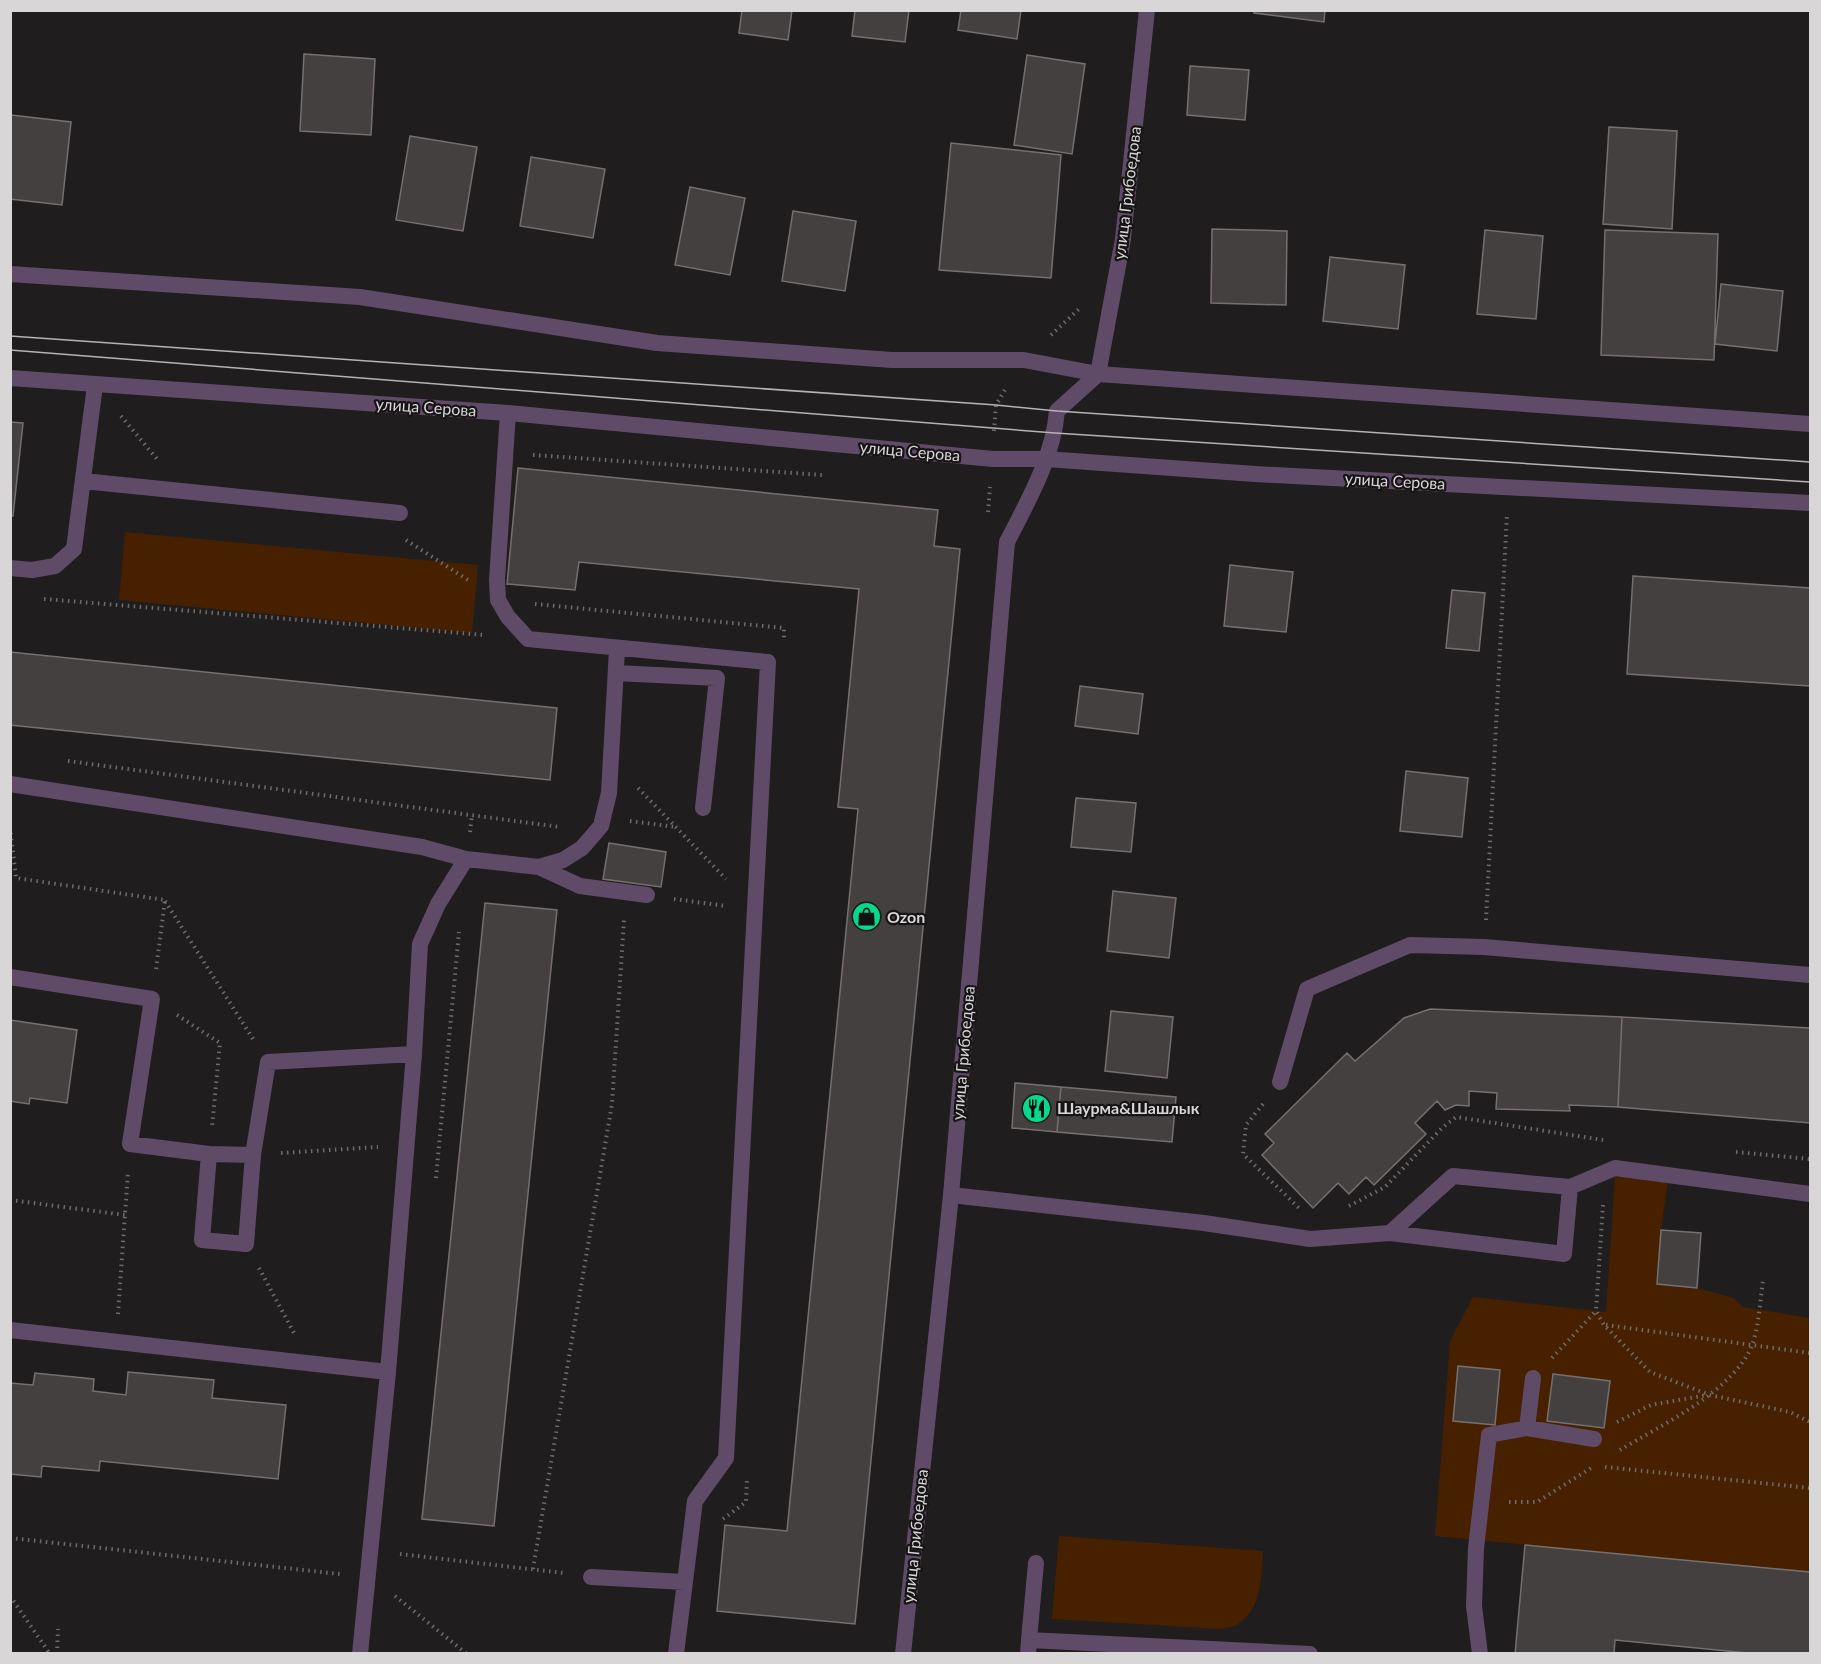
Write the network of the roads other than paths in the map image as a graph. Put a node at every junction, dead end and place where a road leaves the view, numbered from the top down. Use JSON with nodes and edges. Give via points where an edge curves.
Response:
{"nodes":[{"id":1,"x":1147,"y":10,"type":"edge"},
{"id":2,"x":10,"y":274,"type":"edge"},
{"id":3,"x":1098,"y":374,"type":"junction"},
{"id":4,"x":10,"y":378,"type":"edge"},
{"id":5,"x":95,"y":385,"type":"junction"},
{"id":6,"x":508,"y":412,"type":"junction"},
{"id":7,"x":1810,"y":424,"type":"edge"},
{"id":8,"x":1046,"y":459,"type":"junction"},
{"id":9,"x":83,"y":481,"type":"junction"},
{"id":10,"x":1810,"y":503,"type":"edge"},
{"id":11,"x":400,"y":513,"type":"dead end"},
{"id":12,"x":10,"y":568,"type":"edge"},
{"id":13,"x":609,"y":648,"type":"junction"},
{"id":14,"x":616,"y":673,"type":"junction"},
{"id":15,"x":10,"y":784,"type":"edge"},
{"id":16,"x":703,"y":808,"type":"dead end"},
{"id":17,"x":466,"y":858,"type":"junction"},
{"id":18,"x":539,"y":867,"type":"junction"},
{"id":19,"x":647,"y":895,"type":"dead end"},
{"id":20,"x":1810,"y":975,"type":"edge"},
{"id":21,"x":10,"y":977,"type":"edge"},
{"id":22,"x":414,"y":1054,"type":"junction"},
{"id":23,"x":1280,"y":1082,"type":"dead end"},
{"id":24,"x":210,"y":1154,"type":"junction"},
{"id":25,"x":253,"y":1155,"type":"junction"},
{"id":26,"x":1570,"y":1187,"type":"junction"},
{"id":27,"x":1810,"y":1194,"type":"edge"},
{"id":28,"x":951,"y":1195,"type":"junction"},
{"id":29,"x":1390,"y":1233,"type":"junction"},
{"id":30,"x":10,"y":1330,"type":"edge"},
{"id":31,"x":388,"y":1372,"type":"junction"},
{"id":32,"x":1533,"y":1378,"type":"road end"},
{"id":33,"x":1527,"y":1428,"type":"junction"},
{"id":34,"x":1593,"y":1438,"type":"road end"},
{"id":35,"x":1036,"y":1563,"type":"dead end"},
{"id":36,"x":591,"y":1576,"type":"road end"},
{"id":37,"x":685,"y":1582,"type":"junction"},
{"id":38,"x":1028,"y":1647,"type":"edge"},
{"id":39,"x":360,"y":1653,"type":"edge"},
{"id":40,"x":676,"y":1653,"type":"edge"},
{"id":41,"x":903,"y":1653,"type":"edge"},
{"id":42,"x":1311,"y":1653,"type":"edge"},
{"id":43,"x":1480,"y":1653,"type":"edge"}],
"edges":[{"from":1,"to":3,"type":"street","name":"улица Грибоедова","via":[[1123,239]]},
{"from":2,"to":3,"type":"street","via":[[360,297],[657,343],[892,360],[1024,360]]},
{"from":3,"to":7,"type":"street"},
{"from":3,"to":8,"type":"street","name":"улица Грибоедова","via":[[1057,411],[1055,434]]},
{"from":4,"to":5,"type":"street","name":"улица Серова"},
{"from":5,"to":6,"type":"street","name":"улица Серова"},
{"from":5,"to":9,"type":"street"},
{"from":6,"to":8,"type":"street","name":"улица Серова","via":[[993,459]]},
{"from":6,"to":13,"type":"street","via":[[498,600],[508,618],[528,639]]},
{"from":8,"to":10,"type":"street","name":"улица Серова"},
{"from":8,"to":28,"type":"street","name":"улица Грибоедова","via":[[1007,542]]},
{"from":9,"to":11,"type":"street"},
{"from":9,"to":12,"type":"street","via":[[74,549],[55,566]]},
{"from":13,"to":14,"type":"street"},
{"from":13,"to":37,"type":"street","via":[[768,662],[726,1458],[695,1501]]},
{"from":14,"to":16,"type":"street","via":[[717,678]]},
{"from":14,"to":18,"type":"street","via":[[609,793],[601,826],[582,848],[563,860]]},
{"from":15,"to":17,"type":"street"},
{"from":17,"to":18,"type":"street"},
{"from":17,"to":22,"type":"street","via":[[420,944]]},
{"from":18,"to":19,"type":"street","via":[[580,886]]},
{"from":20,"to":23,"type":"street","via":[[1484,947],[1410,945],[1307,989]]},
{"from":21,"to":24,"type":"street","via":[[152,999],[130,1144]]},
{"from":22,"to":25,"type":"street","via":[[267,1062]]},
{"from":22,"to":31,"type":"street"},
{"from":24,"to":25,"type":"street"},
{"from":24,"to":25,"type":"street","via":[[201,1240],[246,1244]]},
{"from":26,"to":27,"type":"street","via":[[1615,1168]]},
{"from":26,"to":29,"type":"street","via":[[1453,1176]]},
{"from":26,"to":29,"type":"street","via":[[1564,1254]]},
{"from":28,"to":29,"type":"street","via":[[1310,1239]]},
{"from":28,"to":41,"type":"street","name":"улица Грибоедова"},
{"from":30,"to":31,"type":"street"},
{"from":31,"to":39,"type":"street"},
{"from":32,"to":33,"type":"street"},
{"from":33,"to":34,"type":"street"},
{"from":33,"to":43,"type":"street","via":[[1489,1435],[1476,1548],[1474,1606]]},
{"from":35,"to":38,"type":"street"},
{"from":36,"to":37,"type":"street"},
{"from":37,"to":40,"type":"street"},
{"from":38,"to":42,"type":"street"}]}
